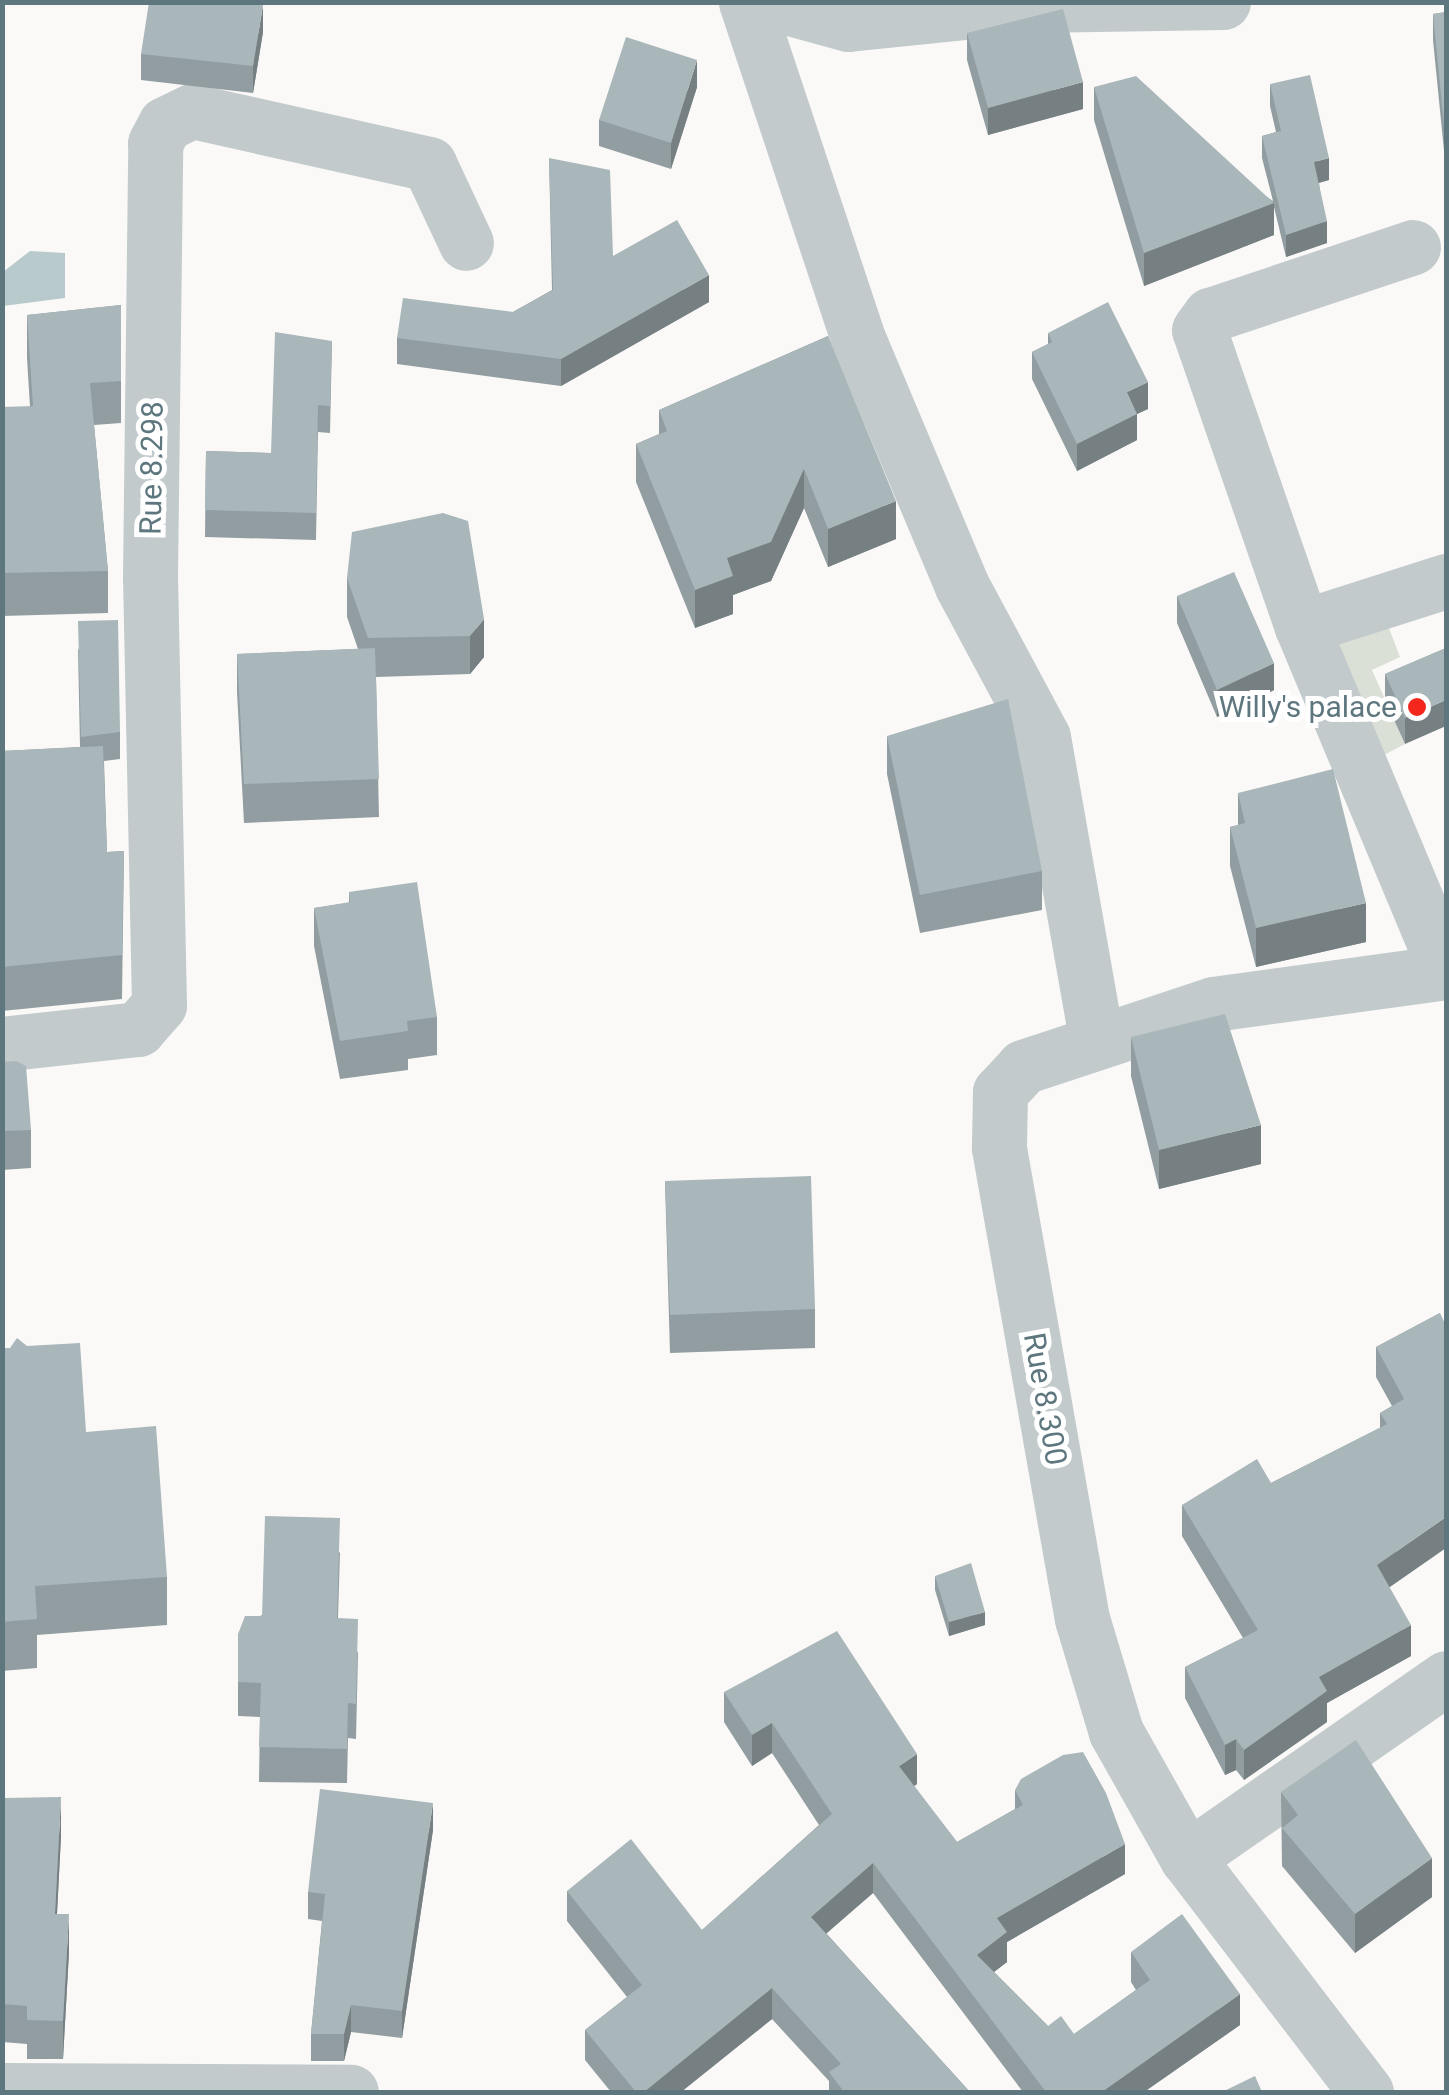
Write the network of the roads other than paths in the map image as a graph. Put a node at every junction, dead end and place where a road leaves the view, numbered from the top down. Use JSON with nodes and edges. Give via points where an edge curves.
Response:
{"nodes":[{"id":1,"x":746,"y":2,"type":"edge"},
{"id":2,"x":768,"y":2,"type":"edge"},
{"id":3,"x":1223,"y":2,"type":"edge"},
{"id":4,"x":466,"y":243,"type":"dead end"},
{"id":5,"x":1413,"y":247,"type":"dead end"},
{"id":6,"x":1446,"y":581,"type":"edge"},
{"id":7,"x":1302,"y":628,"type":"junction"},
{"id":8,"x":1446,"y":972,"type":"edge"},
{"id":9,"x":1096,"y":1038,"type":"junction"},
{"id":10,"x":2,"y":1044,"type":"edge"},
{"id":11,"x":1446,"y":1678,"type":"edge"},
{"id":12,"x":1186,"y":1858,"type":"junction"},
{"id":13,"x":2,"y":2090,"type":"edge"},
{"id":14,"x":351,"y":2092,"type":"edge"},
{"id":15,"x":1366,"y":2092,"type":"edge"}],
"edges":[{"from":1,"to":9,"type":"street","via":[[859,342],[962,586],[1043,738]]},
{"from":2,"to":3,"type":"street","via":[[848,24],[1032,5]]},
{"from":4,"to":10,"type":"street","name":"Rue 8.298","via":[[429,164],[192,111],[165,124],[156,143],[150,577],[159,1005],[138,1028]]},
{"from":5,"to":7,"type":"street","name":"Rue 8.300","via":[[1210,315],[1199,330]]},
{"from":6,"to":7,"type":"street"},
{"from":7,"to":8,"type":"street","name":"Rue 8.300"},
{"from":8,"to":9,"type":"street","name":"Rue 8.300","via":[[1213,1004]]},
{"from":9,"to":12,"type":"street","name":"Rue 8.300","via":[[1023,1067],[1000,1092],[999,1148],[1082,1619],[1116,1732]]},
{"from":11,"to":12,"type":"street"},
{"from":12,"to":15,"type":"street","name":"Rue 8.300"},
{"from":13,"to":14,"type":"street"}]}
